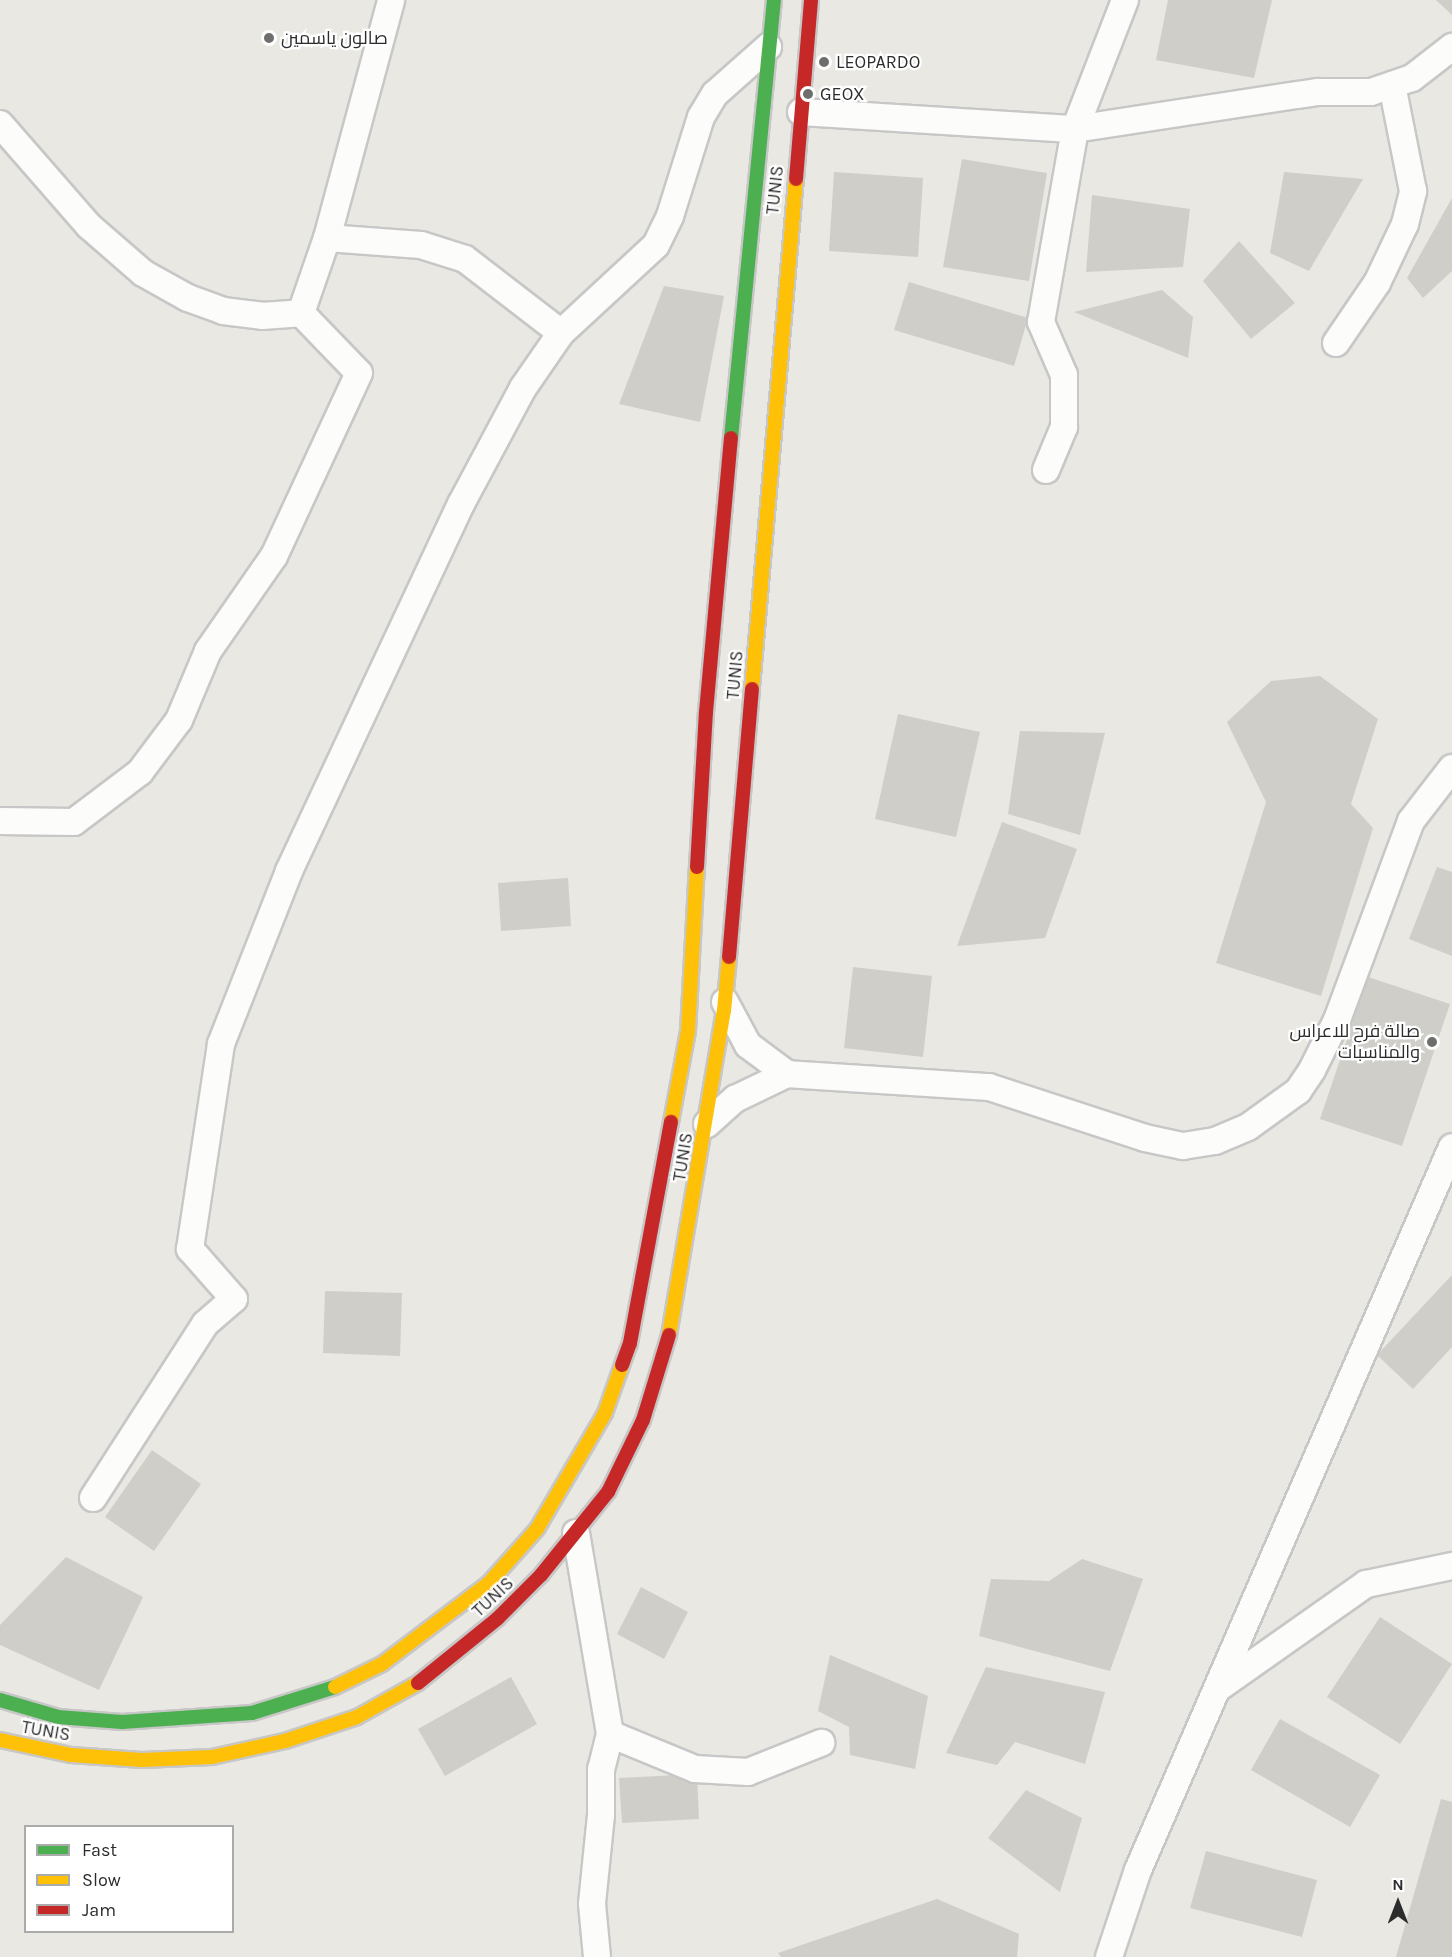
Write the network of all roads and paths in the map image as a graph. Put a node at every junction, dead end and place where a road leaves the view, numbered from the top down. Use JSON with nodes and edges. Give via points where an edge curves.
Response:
{"nodes":[{"id":1,"x":391,"y":0,"type":"edge"},
{"id":2,"x":774,"y":0,"type":"edge"},
{"id":3,"x":811,"y":0,"type":"edge"},
{"id":4,"x":1125,"y":0,"type":"edge"},
{"id":5,"x":768,"y":47,"type":"junction"},
{"id":6,"x":1452,"y":47,"type":"edge"},
{"id":7,"x":1392,"y":86,"type":"junction"},
{"id":8,"x":801,"y":112,"type":"junction"},
{"id":9,"x":0,"y":124,"type":"edge"},
{"id":10,"x":1075,"y":129,"type":"junction"},
{"id":11,"x":327,"y":238,"type":"junction"},
{"id":12,"x":301,"y":313,"type":"junction"},
{"id":13,"x":561,"y":333,"type":"junction"},
{"id":14,"x":1336,"y":343,"type":"dead end"},
{"id":15,"x":1046,"y":470,"type":"dead end"},
{"id":16,"x":1452,"y":768,"type":"edge"},
{"id":17,"x":0,"y":821,"type":"edge"},
{"id":18,"x":725,"y":1002,"type":"junction"},
{"id":19,"x":786,"y":1074,"type":"junction"},
{"id":20,"x":706,"y":1124,"type":"junction"},
{"id":21,"x":1452,"y":1147,"type":"edge"},
{"id":22,"x":1445,"y":1176,"type":"edge"},
{"id":23,"x":93,"y":1498,"type":"dead end"},
{"id":24,"x":576,"y":1533,"type":"junction"},
{"id":25,"x":1452,"y":1566,"type":"edge"},
{"id":26,"x":1216,"y":1690,"type":"junction"},
{"id":27,"x":0,"y":1700,"type":"edge"},
{"id":28,"x":610,"y":1734,"type":"junction"},
{"id":29,"x":0,"y":1740,"type":"edge"},
{"id":30,"x":821,"y":1743,"type":"dead end"},
{"id":31,"x":597,"y":1957,"type":"edge"},
{"id":32,"x":1109,"y":1957,"type":"edge"}],
"edges":[{"from":1,"to":11,"type":"street"},
{"from":2,"to":5,"type":"main road"},
{"from":3,"to":8,"type":"main road","name":"TUNIS"},
{"from":4,"to":10,"type":"street"},
{"from":5,"to":13,"type":"street","via":[[715,94],[701,117],[670,216],[656,245]]},
{"from":5,"to":27,"type":"main road","via":[[706,712],[688,1031],[630,1343],[605,1413],[537,1529],[489,1583],[382,1664],[322,1693],[252,1713],[122,1722],[58,1717]]},
{"from":6,"to":7,"type":"street","via":[[1412,78]]},
{"from":7,"to":10,"type":"street","via":[[1371,92],[1318,92]]},
{"from":7,"to":14,"type":"street","via":[[1413,191],[1406,224],[1377,284]]},
{"from":8,"to":10,"type":"street"},
{"from":8,"to":18,"type":"main road","name":"TUNIS"},
{"from":9,"to":12,"type":"street","via":[[89,226],[143,273],[188,298],[223,311],[262,316]]},
{"from":10,"to":15,"type":"street","via":[[1041,322],[1064,375],[1064,427]]},
{"from":11,"to":12,"type":"street"},
{"from":11,"to":13,"type":"street","via":[[421,245],[465,259]]},
{"from":12,"to":17,"type":"street","via":[[359,373],[274,556],[208,651],[178,720],[140,772],[74,822]]},
{"from":13,"to":23,"type":"street","via":[[523,388],[461,504],[289,871],[221,1044],[190,1249],[234,1299],[206,1324]]},
{"from":16,"to":19,"type":"street","via":[[1411,820],[1337,1020],[1312,1070],[1298,1091],[1248,1127],[1215,1141],[1183,1146],[1145,1138],[989,1087]]},
{"from":18,"to":19,"type":"street","via":[[748,1045]]},
{"from":18,"to":20,"type":"main road","name":"TUNIS"},
{"from":19,"to":20,"type":"street","via":[[735,1099]]},
{"from":20,"to":24,"type":"main road","name":"TUNIS","via":[[667,1346],[643,1420],[608,1492]]},
{"from":21,"to":22,"type":"street"},
{"from":22,"to":26,"type":"street"},
{"from":24,"to":28,"type":"street"},
{"from":24,"to":29,"type":"main road","name":"TUNIS","via":[[497,1619],[421,1681],[357,1718],[285,1741],[212,1757],[141,1760],[71,1755]]},
{"from":25,"to":26,"type":"street","via":[[1366,1584]]},
{"from":26,"to":32,"type":"street","via":[[1138,1870]]},
{"from":28,"to":30,"type":"street","via":[[695,1769],[748,1772]]},
{"from":28,"to":31,"type":"street","via":[[601,1769],[601,1815],[592,1904]]}]}
